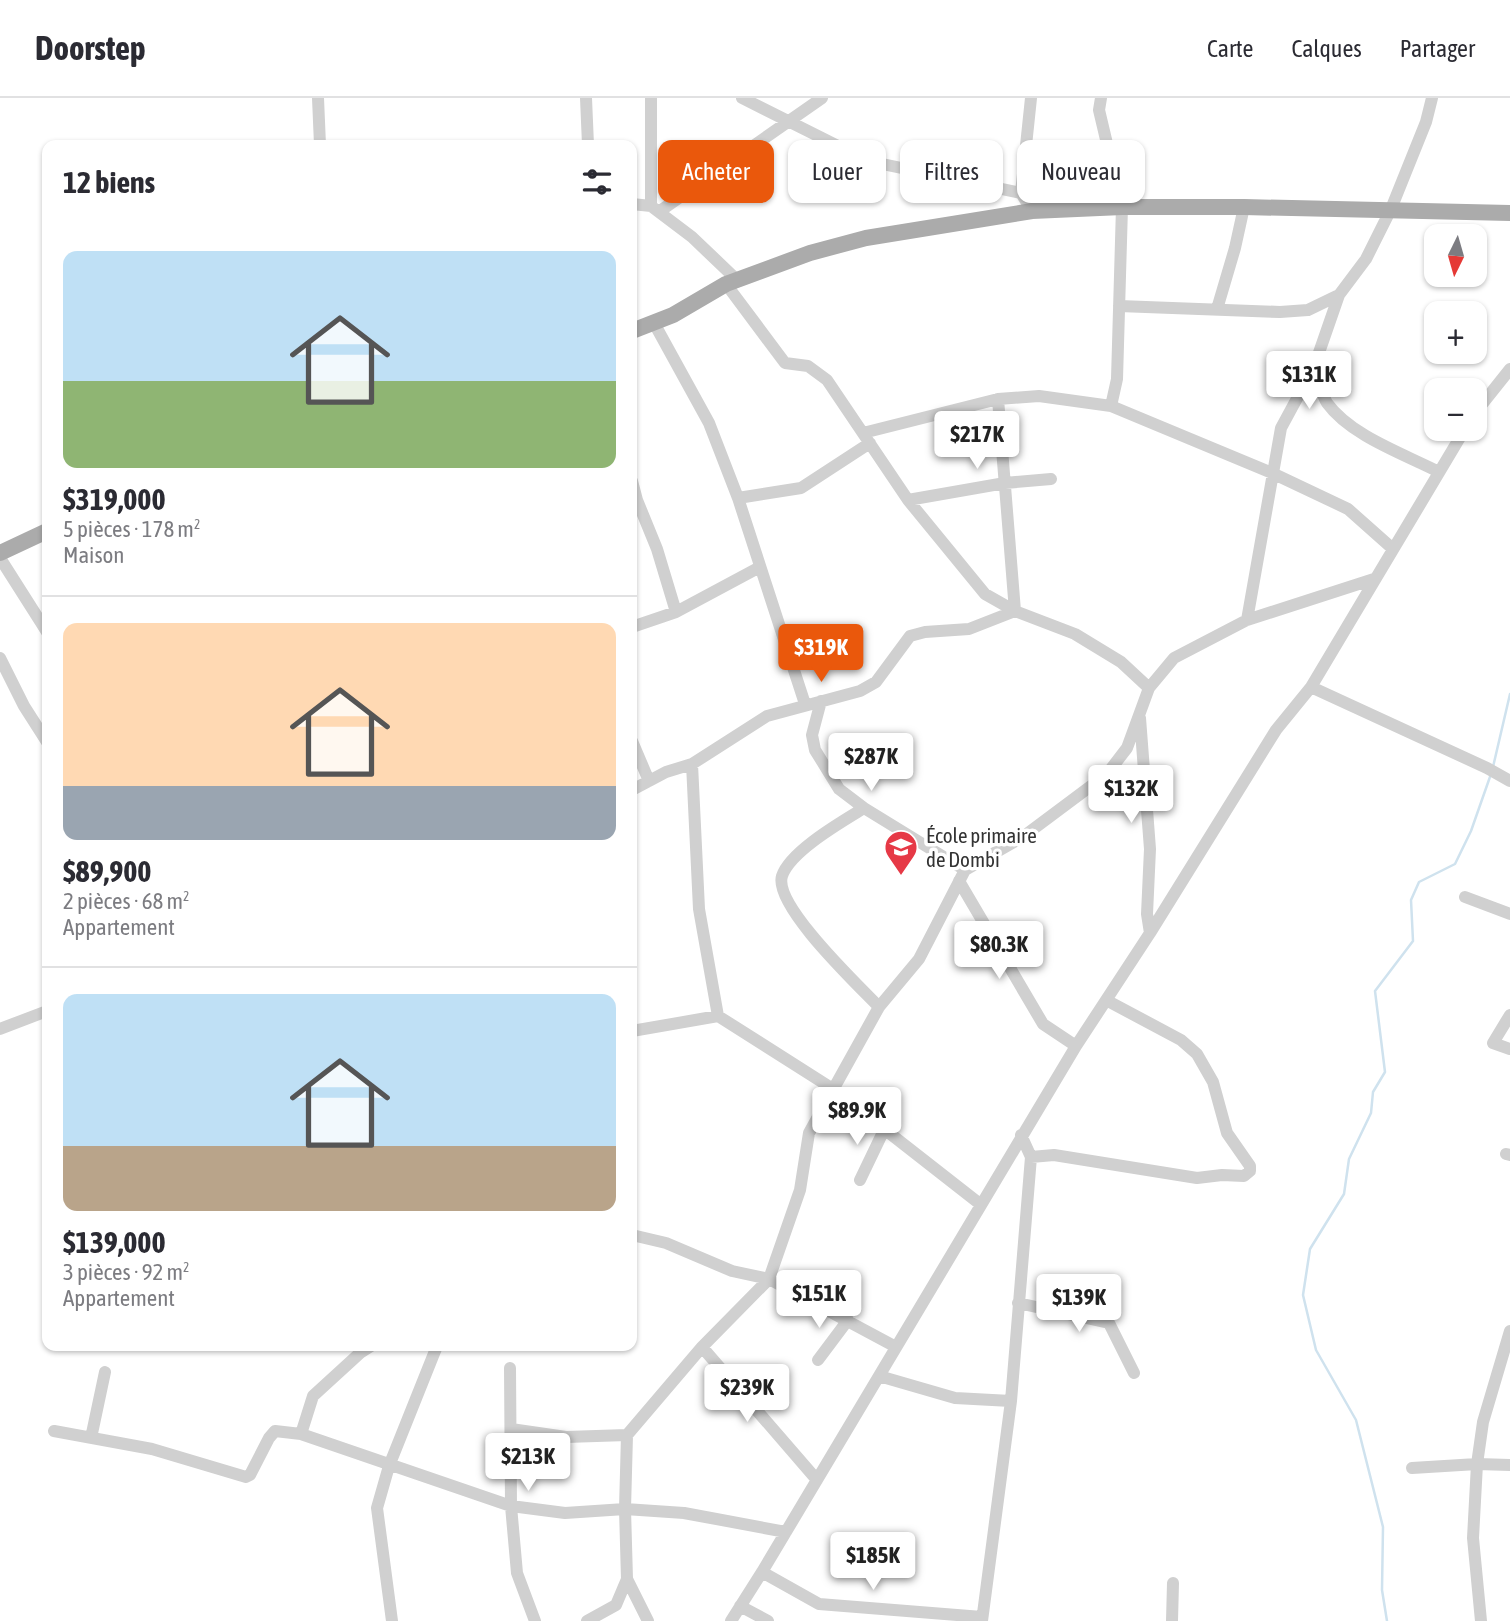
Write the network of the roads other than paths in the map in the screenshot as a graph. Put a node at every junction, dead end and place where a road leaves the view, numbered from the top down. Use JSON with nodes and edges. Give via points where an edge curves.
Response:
{"nodes":[{"id":1,"x":318,"y":98,"type":"edge"},
{"id":2,"x":586,"y":98,"type":"edge"},
{"id":3,"x":651,"y":98,"type":"edge"},
{"id":4,"x":742,"y":98,"type":"edge"},
{"id":5,"x":822,"y":98,"type":"edge"},
{"id":6,"x":1031,"y":98,"type":"edge"},
{"id":7,"x":1101,"y":98,"type":"edge"},
{"id":8,"x":1432,"y":98,"type":"edge"},
{"id":9,"x":790,"y":122,"type":"junction"},
{"id":10,"x":320,"y":140,"type":"edge"},
{"id":11,"x":588,"y":140,"type":"edge"},
{"id":12,"x":1027,"y":140,"type":"edge"},
{"id":13,"x":1017,"y":192,"type":"edge"},
{"id":14,"x":1027,"y":203,"type":"edge"},
{"id":15,"x":637,"y":205,"type":"edge"},
{"id":16,"x":1122,"y":207,"type":"junction"},
{"id":17,"x":1244,"y":207,"type":"junction"},
{"id":18,"x":655,"y":209,"type":"junction"},
{"id":19,"x":1391,"y":209,"type":"junction"},
{"id":20,"x":1032,"y":211,"type":"junction"},
{"id":21,"x":1510,"y":214,"type":"edge"},
{"id":22,"x":731,"y":282,"type":"junction"},
{"id":23,"x":1339,"y":295,"type":"junction"},
{"id":24,"x":1119,"y":306,"type":"junction"},
{"id":25,"x":1217,"y":309,"type":"junction"},
{"id":26,"x":654,"y":323,"type":"junction"},
{"id":27,"x":637,"y":329,"type":"edge"},
{"id":28,"x":1314,"y":367,"type":"junction"},
{"id":29,"x":1510,"y":369,"type":"edge"},
{"id":30,"x":998,"y":398,"type":"junction"},
{"id":31,"x":1487,"y":398,"type":"edge"},
{"id":32,"x":1111,"y":406,"type":"junction"},
{"id":33,"x":866,"y":438,"type":"junction"},
{"id":34,"x":1458,"y":441,"type":"edge"},
{"id":35,"x":1439,"y":472,"type":"junction"},
{"id":36,"x":1272,"y":473,"type":"junction"},
{"id":37,"x":1051,"y":479,"type":"dead end"},
{"id":38,"x":1005,"y":483,"type":"junction"},
{"id":39,"x":738,"y":498,"type":"junction"},
{"id":40,"x":637,"y":500,"type":"edge"},
{"id":41,"x":908,"y":500,"type":"junction"},
{"id":42,"x":42,"y":533,"type":"edge"},
{"id":43,"x":1393,"y":549,"type":"junction"},
{"id":44,"x":0,"y":552,"type":"edge"},
{"id":45,"x":0,"y":558,"type":"edge"},
{"id":46,"x":761,"y":567,"type":"junction"},
{"id":47,"x":1374,"y":579,"type":"junction"},
{"id":48,"x":1016,"y":611,"type":"junction"},
{"id":49,"x":676,"y":612,"type":"junction"},
{"id":50,"x":1247,"y":620,"type":"junction"},
{"id":51,"x":42,"y":624,"type":"edge"},
{"id":52,"x":637,"y":625,"type":"edge"},
{"id":53,"x":0,"y":658,"type":"edge"},
{"id":54,"x":1311,"y":687,"type":"junction"},
{"id":55,"x":1149,"y":688,"type":"junction"},
{"id":56,"x":821,"y":701,"type":"junction"},
{"id":57,"x":805,"y":704,"type":"junction"},
{"id":58,"x":1139,"y":714,"type":"junction"},
{"id":59,"x":42,"y":734,"type":"edge"},
{"id":60,"x":637,"y":753,"type":"edge"},
{"id":61,"x":692,"y":764,"type":"junction"},
{"id":62,"x":1505,"y":779,"type":"edge"},
{"id":63,"x":649,"y":781,"type":"junction"},
{"id":64,"x":637,"y":787,"type":"edge"},
{"id":65,"x":864,"y":808,"type":"junction"},
{"id":66,"x":962,"y":876,"type":"junction"},
{"id":67,"x":1465,"y":897,"type":"dead end"},
{"id":68,"x":1510,"y":914,"type":"edge"},
{"id":69,"x":1150,"y":933,"type":"junction"},
{"id":70,"x":1106,"y":1000,"type":"junction"},
{"id":71,"x":879,"y":1007,"type":"junction"},
{"id":72,"x":42,"y":1013,"type":"edge"},
{"id":73,"x":1510,"y":1015,"type":"edge"},
{"id":74,"x":718,"y":1016,"type":"junction"},
{"id":75,"x":0,"y":1029,"type":"edge"},
{"id":76,"x":637,"y":1030,"type":"edge"},
{"id":77,"x":1076,"y":1046,"type":"junction"},
{"id":78,"x":1510,"y":1049,"type":"edge"},
{"id":79,"x":833,"y":1089,"type":"junction"},
{"id":80,"x":884,"y":1130,"type":"junction"},
{"id":81,"x":1021,"y":1136,"type":"junction"},
{"id":82,"x":1031,"y":1157,"type":"junction"},
{"id":83,"x":860,"y":1180,"type":"dead end"},
{"id":84,"x":981,"y":1204,"type":"junction"},
{"id":85,"x":637,"y":1236,"type":"edge"},
{"id":86,"x":769,"y":1279,"type":"junction"},
{"id":87,"x":1018,"y":1303,"type":"junction"},
{"id":88,"x":848,"y":1320,"type":"junction"},
{"id":89,"x":1510,"y":1331,"type":"edge"},
{"id":90,"x":702,"y":1347,"type":"junction"},
{"id":91,"x":896,"y":1347,"type":"junction"},
{"id":92,"x":363,"y":1351,"type":"edge"},
{"id":93,"x":434,"y":1351,"type":"edge"},
{"id":94,"x":818,"y":1360,"type":"dead end"},
{"id":95,"x":510,"y":1368,"type":"dead end"},
{"id":96,"x":105,"y":1372,"type":"dead end"},
{"id":97,"x":1134,"y":1373,"type":"dead end"},
{"id":98,"x":879,"y":1376,"type":"junction"},
{"id":99,"x":1011,"y":1401,"type":"junction"},
{"id":100,"x":511,"y":1429,"type":"junction"},
{"id":101,"x":54,"y":1431,"type":"dead end"},
{"id":102,"x":301,"y":1434,"type":"junction"},
{"id":103,"x":627,"y":1435,"type":"junction"},
{"id":104,"x":91,"y":1438,"type":"junction"},
{"id":105,"x":1477,"y":1464,"type":"junction"},
{"id":106,"x":1510,"y":1465,"type":"edge"},
{"id":107,"x":389,"y":1466,"type":"junction"},
{"id":108,"x":1412,"y":1468,"type":"dead end"},
{"id":109,"x":817,"y":1480,"type":"junction"},
{"id":110,"x":511,"y":1506,"type":"junction"},
{"id":111,"x":625,"y":1509,"type":"junction"},
{"id":112,"x":786,"y":1532,"type":"junction"},
{"id":113,"x":762,"y":1572,"type":"junction"},
{"id":114,"x":627,"y":1578,"type":"junction"},
{"id":115,"x":1173,"y":1583,"type":"dead end"},
{"id":116,"x":740,"y":1606,"type":"junction"},
{"id":117,"x":875,"y":1608,"type":"junction"},
{"id":118,"x":982,"y":1619,"type":"edge"},
{"id":119,"x":391,"y":1621,"type":"edge"},
{"id":120,"x":535,"y":1621,"type":"edge"},
{"id":121,"x":587,"y":1621,"type":"edge"},
{"id":122,"x":648,"y":1621,"type":"edge"},
{"id":123,"x":731,"y":1621,"type":"edge"},
{"id":124,"x":768,"y":1621,"type":"edge"},
{"id":125,"x":868,"y":1621,"type":"edge"},
{"id":126,"x":1172,"y":1621,"type":"edge"},
{"id":127,"x":1481,"y":1621,"type":"edge"}],
"edges":[{"from":1,"to":10,"type":"street"},
{"from":2,"to":11,"type":"street"},
{"from":3,"to":18,"type":"street"},
{"from":4,"to":9,"type":"street"},
{"from":5,"to":9,"type":"street"},
{"from":6,"to":12,"type":"street"},
{"from":7,"to":16,"type":"street","via":[[1099,110]]},
{"from":8,"to":19,"type":"street"},
{"from":9,"to":13,"type":"street","via":[[868,161]]},
{"from":9,"to":18,"type":"street"},
{"from":14,"to":20,"type":"street"},
{"from":15,"to":18,"type":"street"},
{"from":16,"to":17,"type":"main road"},
{"from":16,"to":20,"type":"main road"},
{"from":16,"to":24,"type":"street"},
{"from":17,"to":19,"type":"main road"},
{"from":17,"to":25,"type":"street"},
{"from":18,"to":22,"type":"street","via":[[692,237]]},
{"from":19,"to":21,"type":"main road"},
{"from":19,"to":23,"type":"street","via":[[1366,259]]},
{"from":20,"to":22,"type":"main road","via":[[866,238]]},
{"from":22,"to":26,"type":"main road"},
{"from":22,"to":33,"type":"street","via":[[785,363],[808,366],[827,380]]},
{"from":23,"to":25,"type":"street","via":[[1308,310]]},
{"from":23,"to":28,"type":"street"},
{"from":24,"to":25,"type":"street"},
{"from":24,"to":32,"type":"street"},
{"from":26,"to":27,"type":"main road"},
{"from":26,"to":39,"type":"street","via":[[709,424]]},
{"from":28,"to":35,"type":"street","via":[[1326,401],[1338,414],[1368,437]]},
{"from":28,"to":36,"type":"street","via":[[1281,428]]},
{"from":29,"to":31,"type":"street"},
{"from":30,"to":32,"type":"street","via":[[1039,396]]},
{"from":30,"to":33,"type":"street"},
{"from":30,"to":38,"type":"street"},
{"from":32,"to":36,"type":"street"},
{"from":33,"to":39,"type":"street","via":[[801,488]]},
{"from":33,"to":41,"type":"street"},
{"from":34,"to":35,"type":"street"},
{"from":35,"to":43,"type":"street"},
{"from":36,"to":43,"type":"street","via":[[1348,509]]},
{"from":36,"to":50,"type":"street"},
{"from":37,"to":38,"type":"street"},
{"from":38,"to":41,"type":"street"},
{"from":38,"to":48,"type":"street"},
{"from":39,"to":46,"type":"street"},
{"from":40,"to":49,"type":"street"},
{"from":41,"to":48,"type":"street","via":[[985,594]]},
{"from":42,"to":44,"type":"main road"},
{"from":43,"to":47,"type":"street"},
{"from":45,"to":51,"type":"street"},
{"from":46,"to":49,"type":"street"},
{"from":46,"to":57,"type":"street"},
{"from":47,"to":50,"type":"street"},
{"from":47,"to":54,"type":"street"},
{"from":48,"to":55,"type":"street","via":[[1076,634],[1121,662]]},
{"from":48,"to":56,"type":"street","via":[[969,629],[910,636],[876,682]]},
{"from":49,"to":52,"type":"street"},
{"from":50,"to":55,"type":"street","via":[[1174,658]]},
{"from":53,"to":59,"type":"street"},
{"from":54,"to":62,"type":"street"},
{"from":54,"to":69,"type":"street","via":[[1276,730]]},
{"from":55,"to":58,"type":"street"},
{"from":56,"to":57,"type":"street"},
{"from":56,"to":65,"type":"street","via":[[812,735],[816,750],[839,789]]},
{"from":57,"to":61,"type":"street","via":[[767,716]]},
{"from":58,"to":66,"type":"street","via":[[1126,748],[1107,774]]},
{"from":58,"to":69,"type":"street","via":[[1150,849]]},
{"from":60,"to":63,"type":"street"},
{"from":61,"to":63,"type":"street"},
{"from":61,"to":74,"type":"street","via":[[699,909]]},
{"from":63,"to":64,"type":"street"},
{"from":65,"to":66,"type":"street"},
{"from":65,"to":71,"type":"street","via":[[822,833],[785,869],[781,880],[783,891],[814,940]]},
{"from":66,"to":71,"type":"street","via":[[919,959]]},
{"from":66,"to":77,"type":"street","via":[[1043,1024]]},
{"from":67,"to":68,"type":"street"},
{"from":69,"to":70,"type":"street"},
{"from":70,"to":77,"type":"street"},
{"from":70,"to":82,"type":"street","via":[[1181,1040],[1197,1054],[1213,1082],[1227,1133],[1250,1171],[1244,1176],[1197,1178],[1054,1155]]},
{"from":71,"to":79,"type":"street"},
{"from":72,"to":75,"type":"street"},
{"from":73,"to":78,"type":"street","via":[[1493,1043]]},
{"from":74,"to":76,"type":"street"},
{"from":74,"to":79,"type":"street"},
{"from":77,"to":81,"type":"street"},
{"from":79,"to":80,"type":"street"},
{"from":79,"to":86,"type":"street","via":[[809,1133],[800,1190]]},
{"from":80,"to":83,"type":"street"},
{"from":80,"to":84,"type":"street"},
{"from":81,"to":82,"type":"street"},
{"from":81,"to":84,"type":"street"},
{"from":82,"to":87,"type":"street"},
{"from":84,"to":91,"type":"street"},
{"from":85,"to":86,"type":"street","via":[[666,1243],[732,1271]]},
{"from":86,"to":88,"type":"street"},
{"from":86,"to":90,"type":"street"},
{"from":87,"to":97,"type":"street","via":[[1109,1324]]},
{"from":87,"to":99,"type":"street"},
{"from":88,"to":91,"type":"street"},
{"from":88,"to":94,"type":"street"},
{"from":89,"to":105,"type":"street","via":[[1483,1422]]},
{"from":90,"to":103,"type":"street"},
{"from":90,"to":109,"type":"street"},
{"from":91,"to":98,"type":"street"},
{"from":92,"to":102,"type":"street","via":[[313,1396]]},
{"from":93,"to":107,"type":"street"},
{"from":95,"to":100,"type":"street"},
{"from":96,"to":104,"type":"street"},
{"from":98,"to":99,"type":"street","via":[[955,1398]]},
{"from":98,"to":109,"type":"street"},
{"from":99,"to":118,"type":"street"},
{"from":100,"to":103,"type":"street","via":[[566,1437]]},
{"from":100,"to":110,"type":"street"},
{"from":101,"to":104,"type":"street"},
{"from":102,"to":104,"type":"street","via":[[275,1431],[246,1477],[152,1449]]},
{"from":102,"to":107,"type":"street"},
{"from":103,"to":111,"type":"street"},
{"from":105,"to":106,"type":"street"},
{"from":105,"to":108,"type":"street"},
{"from":105,"to":127,"type":"street","via":[[1473,1538]]},
{"from":107,"to":110,"type":"street"},
{"from":107,"to":119,"type":"street","via":[[377,1508]]},
{"from":109,"to":112,"type":"street"},
{"from":110,"to":111,"type":"street","via":[[565,1513]]},
{"from":110,"to":120,"type":"street","via":[[517,1573]]},
{"from":111,"to":112,"type":"street","via":[[684,1513]]},
{"from":111,"to":114,"type":"street"},
{"from":112,"to":113,"type":"street"},
{"from":113,"to":116,"type":"street"},
{"from":113,"to":117,"type":"street","via":[[819,1604]]},
{"from":114,"to":121,"type":"street","via":[[616,1605]]},
{"from":114,"to":122,"type":"street"},
{"from":115,"to":126,"type":"street"},
{"from":116,"to":123,"type":"street"},
{"from":116,"to":124,"type":"street"},
{"from":117,"to":118,"type":"street"},
{"from":117,"to":125,"type":"street"}]}
